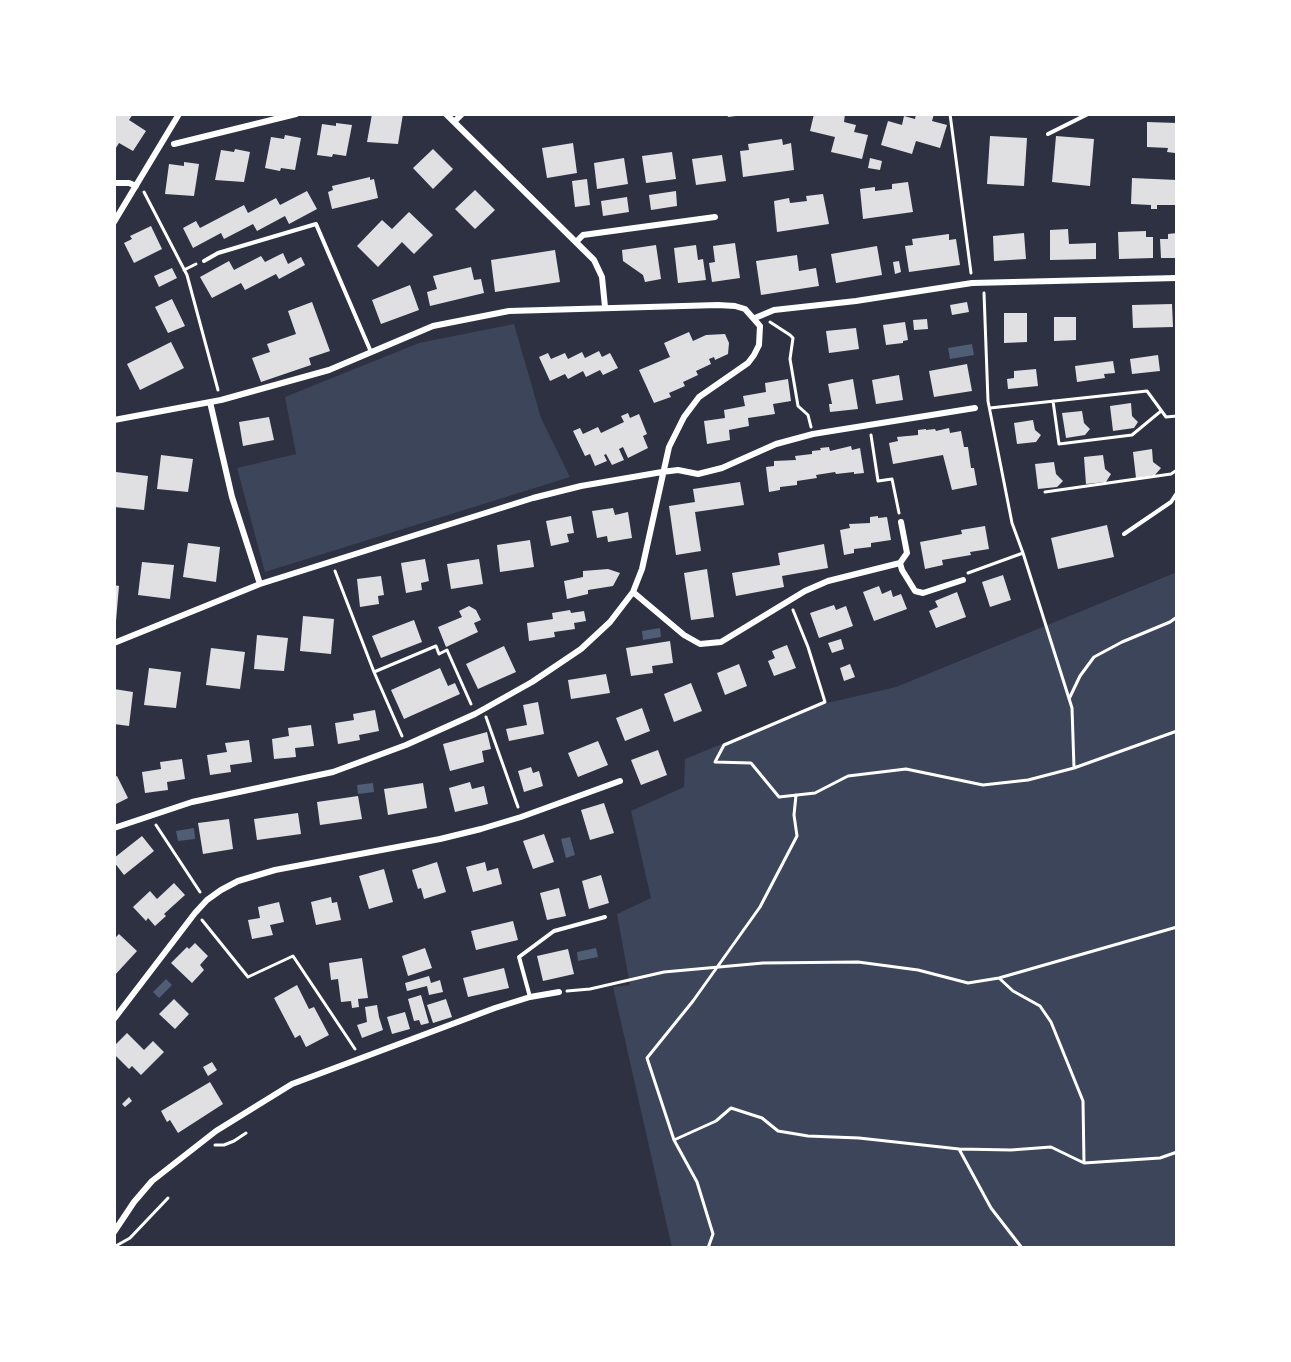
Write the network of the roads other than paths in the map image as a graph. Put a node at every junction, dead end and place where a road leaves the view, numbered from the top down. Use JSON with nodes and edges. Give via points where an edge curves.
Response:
{"nodes":[{"id":1,"x":179,"y":114,"type":"edge"},
{"id":2,"x":296,"y":114,"type":"edge"},
{"id":3,"x":446,"y":114,"type":"edge"},
{"id":4,"x":462,"y":114,"type":"edge"},
{"id":5,"x":1088,"y":114,"type":"edge"},
{"id":6,"x":454,"y":122,"type":"junction"},
{"id":7,"x":1048,"y":134,"type":"dead end"},
{"id":8,"x":174,"y":144,"type":"dead end"},
{"id":9,"x":114,"y":183,"type":"edge"},
{"id":10,"x":136,"y":186,"type":"junction"},
{"id":11,"x":716,"y":217,"type":"dead end"},
{"id":12,"x":114,"y":222,"type":"edge"},
{"id":13,"x":576,"y":242,"type":"junction"},
{"id":14,"x":204,"y":261,"type":"road end"},
{"id":15,"x":1177,"y":278,"type":"edge"},
{"id":16,"x":605,"y":307,"type":"junction"},
{"id":17,"x":755,"y":318,"type":"junction"},
{"id":18,"x":371,"y":352,"type":"junction"},
{"id":19,"x":210,"y":402,"type":"junction"},
{"id":20,"x":975,"y":408,"type":"dead end"},
{"id":21,"x":114,"y":420,"type":"edge"},
{"id":22,"x":662,"y":472,"type":"junction"},
{"id":23,"x":1177,"y":494,"type":"edge"},
{"id":24,"x":901,"y":522,"type":"road end"},
{"id":25,"x":1124,"y":534,"type":"dead end"},
{"id":26,"x":900,"y":563,"type":"junction"},
{"id":27,"x":963,"y":580,"type":"road end"},
{"id":28,"x":260,"y":584,"type":"junction"},
{"id":29,"x":633,"y":592,"type":"junction"},
{"id":30,"x":114,"y":643,"type":"edge"},
{"id":31,"x":620,"y":781,"type":"dead end"},
{"id":32,"x":114,"y":828,"type":"edge"},
{"id":33,"x":605,"y":916,"type":"dead end"},
{"id":34,"x":559,"y":992,"type":"road end"},
{"id":35,"x":530,"y":997,"type":"junction"},
{"id":36,"x":114,"y":1019,"type":"edge"},
{"id":37,"x":114,"y":1232,"type":"edge"}],
"edges":[{"from":1,"to":10,"type":"street"},
{"from":2,"to":8,"type":"street"},
{"from":3,"to":6,"type":"street"},
{"from":4,"to":6,"type":"street"},
{"from":5,"to":7,"type":"lane"},
{"from":6,"to":13,"type":"street"},
{"from":9,"to":10,"type":"street"},
{"from":10,"to":12,"type":"street"},
{"from":11,"to":13,"type":"street","via":[[583,235]]},
{"from":13,"to":16,"type":"street","via":[[594,260],[602,277]]},
{"from":14,"to":18,"type":"lane","via":[[218,253],[316,224]]},
{"from":15,"to":17,"type":"street","via":[[983,282],[774,310]]},
{"from":16,"to":17,"type":"street","via":[[735,306]]},
{"from":16,"to":18,"type":"street","via":[[509,311],[433,326]]},
{"from":17,"to":22,"type":"street","via":[[760,326],[754,355],[699,397],[669,447]]},
{"from":18,"to":19,"type":"street","via":[[329,370]]},
{"from":19,"to":21,"type":"street"},
{"from":19,"to":28,"type":"street","via":[[232,497]]},
{"from":20,"to":22,"type":"street","via":[[813,434],[698,474]]},
{"from":22,"to":28,"type":"street","via":[[533,498]]},
{"from":22,"to":29,"type":"street","via":[[642,569]]},
{"from":23,"to":25,"type":"lane","via":[[1172,502]]},
{"from":24,"to":26,"type":"street","via":[[907,553]]},
{"from":26,"to":27,"type":"street","via":[[915,591],[923,593]]},
{"from":26,"to":29,"type":"street","via":[[828,581],[721,642],[700,644],[684,635]]},
{"from":28,"to":30,"type":"street"},
{"from":29,"to":32,"type":"street","via":[[610,622],[581,649],[476,714],[333,772],[192,802]]},
{"from":31,"to":36,"type":"street","via":[[521,817],[440,839],[275,870],[238,881],[207,900],[195,913]]},
{"from":33,"to":35,"type":"lane","via":[[554,931],[519,957]]},
{"from":34,"to":35,"type":"street"},
{"from":35,"to":37,"type":"street","via":[[273,1094],[195,1146],[152,1181]]}]}
